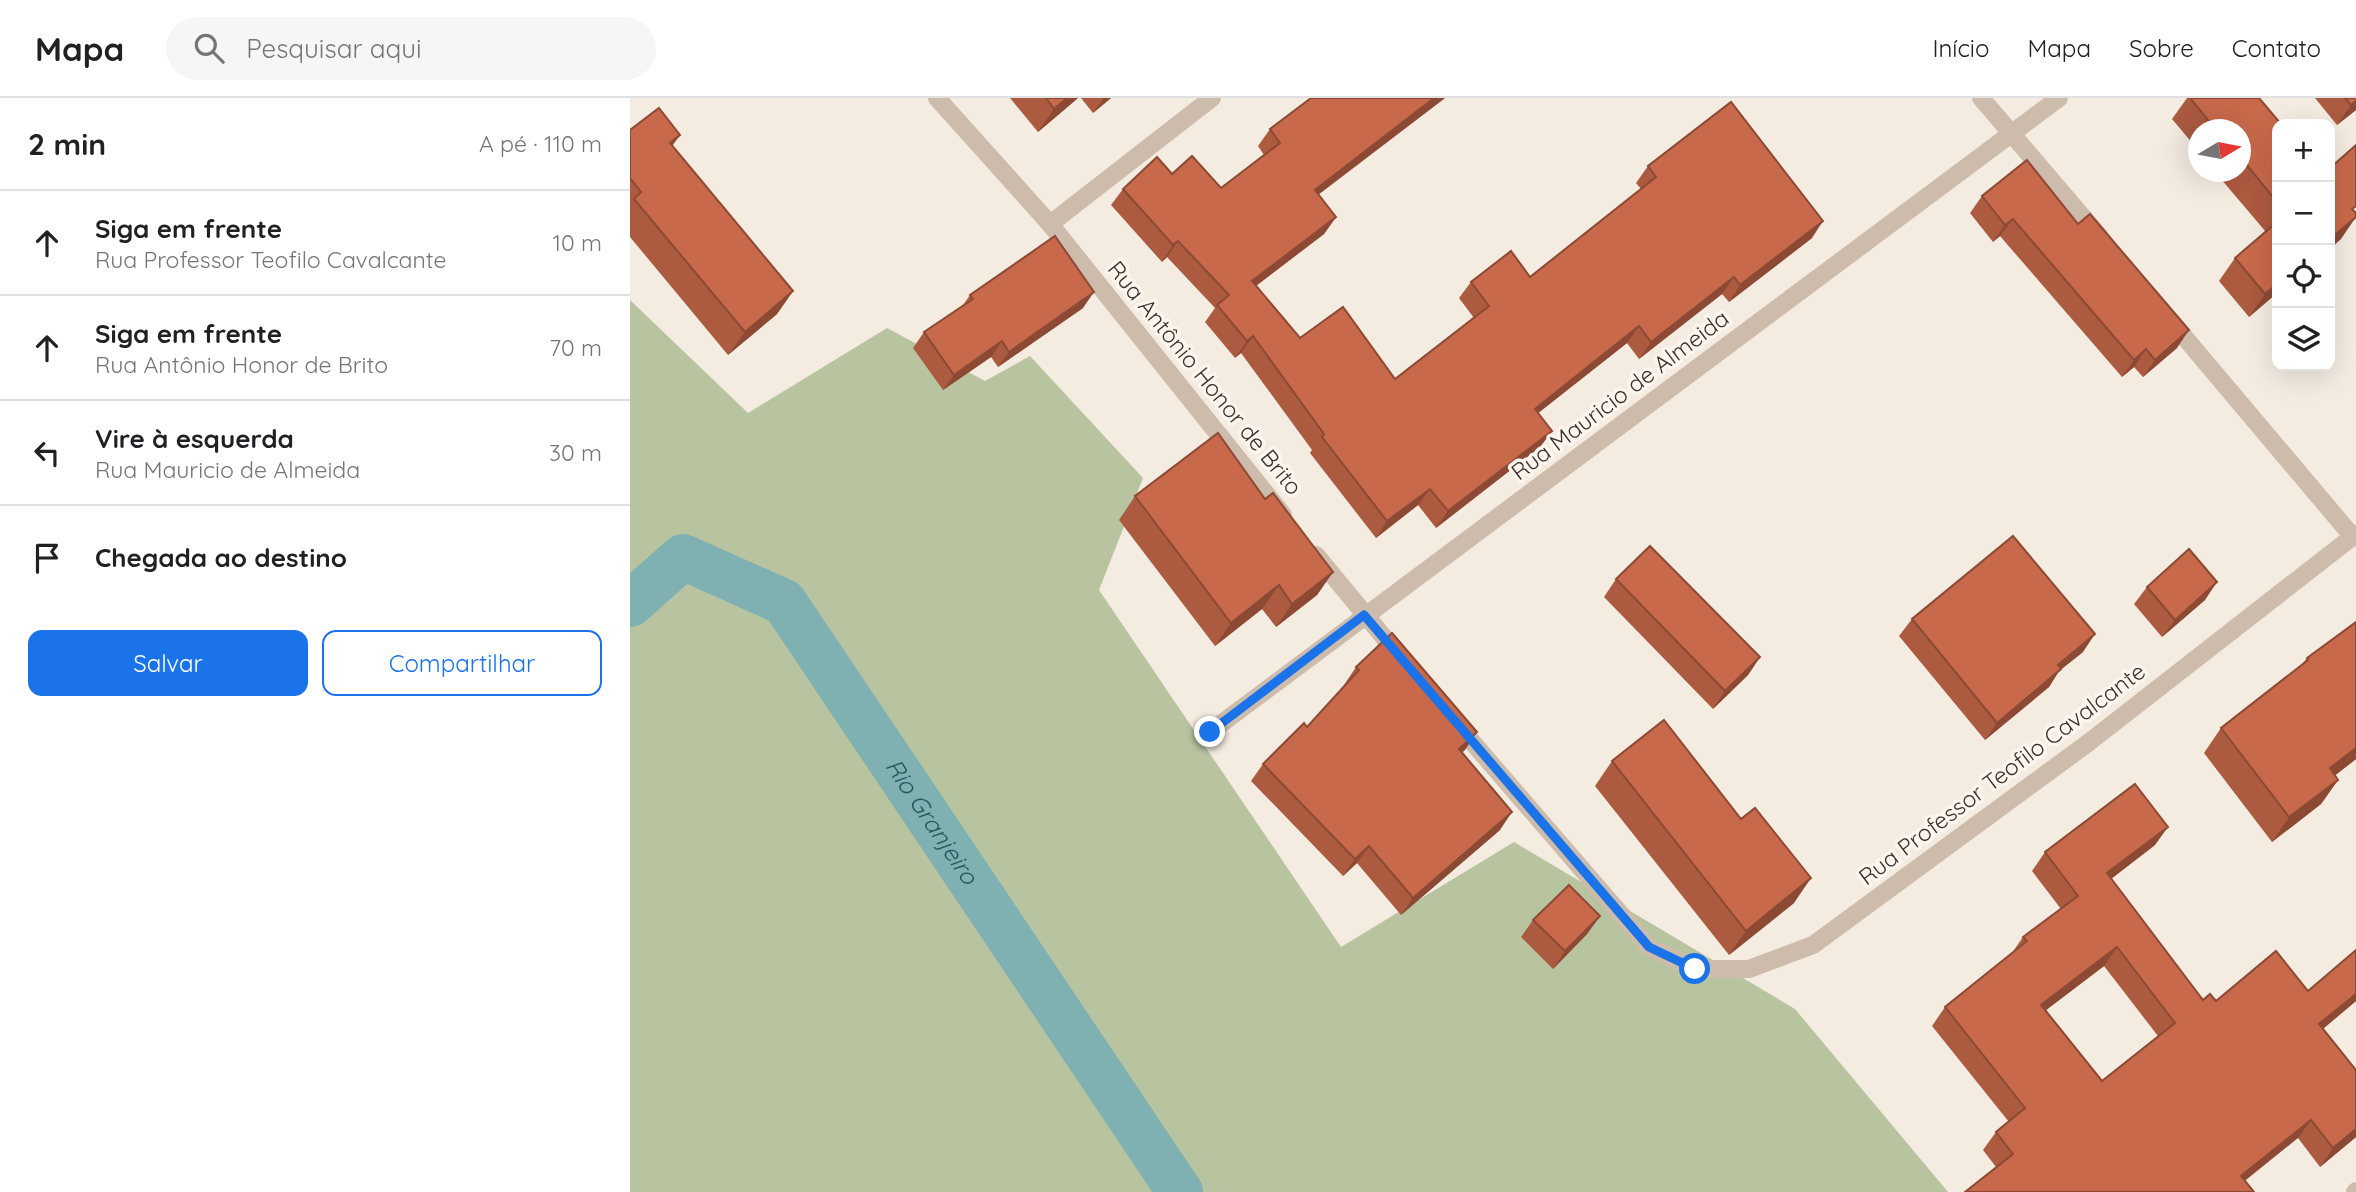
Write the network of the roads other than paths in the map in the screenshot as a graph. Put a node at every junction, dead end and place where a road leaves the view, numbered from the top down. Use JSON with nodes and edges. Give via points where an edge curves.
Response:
{"nodes":[{"id":1,"x":937,"y":98,"type":"edge"},
{"id":2,"x":1212,"y":98,"type":"edge"},
{"id":3,"x":1981,"y":98,"type":"edge"},
{"id":4,"x":2059,"y":98,"type":"edge"},
{"id":5,"x":2012,"y":134,"type":"junction"},
{"id":6,"x":1050,"y":224,"type":"junction"},
{"id":7,"x":2111,"y":251,"type":"edge"},
{"id":8,"x":2156,"y":304,"type":"edge"},
{"id":9,"x":2354,"y":535,"type":"edge"},
{"id":10,"x":1364,"y":615,"type":"junction"},
{"id":11,"x":1408,"y":667,"type":"edge"},
{"id":12,"x":1444,"y":709,"type":"edge"},
{"id":13,"x":1210,"y":732,"type":"dead end"}],
"edges":[{"from":1,"to":6,"type":"street","name":"Rua Antônio Honor de Brito"},
{"from":2,"to":6,"type":"street"},
{"from":3,"to":5,"type":"street"},
{"from":4,"to":5,"type":"street","name":"Rua Mauricio de Almeida"},
{"from":5,"to":7,"type":"street"},
{"from":5,"to":10,"type":"street","name":"Rua Mauricio de Almeida"},
{"from":6,"to":10,"type":"street","name":"Rua Antônio Honor de Brito"},
{"from":8,"to":9,"type":"street"},
{"from":9,"to":12,"type":"street","name":"Rua Professor Teofilo Cavalcante","via":[[2088,743],[1813,945],[1749,969],[1695,969],[1649,947]]},
{"from":10,"to":11,"type":"street","name":"Rua Antônio Honor de Brito"},
{"from":10,"to":13,"type":"street","name":"Rua Mauricio de Almeida"}]}
